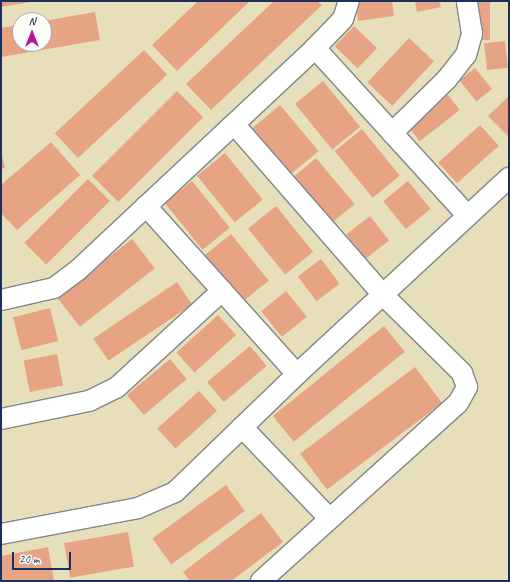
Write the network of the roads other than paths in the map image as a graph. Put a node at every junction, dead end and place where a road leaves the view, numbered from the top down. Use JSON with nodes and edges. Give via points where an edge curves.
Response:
{"nodes":[{"id":1,"x":349,"y":1,"type":"edge"},
{"id":2,"x":467,"y":1,"type":"edge"},
{"id":3,"x":315,"y":48,"type":"junction"},
{"id":4,"x":234,"y":124,"type":"junction"},
{"id":5,"x":392,"y":133,"type":"junction"},
{"id":6,"x":509,"y":178,"type":"edge"},
{"id":7,"x":146,"y":206,"type":"junction"},
{"id":8,"x":468,"y":216,"type":"junction"},
{"id":9,"x":222,"y":291,"type":"junction"},
{"id":10,"x":383,"y":295,"type":"junction"},
{"id":11,"x":1,"y":300,"type":"edge"},
{"id":12,"x":297,"y":374,"type":"junction"},
{"id":13,"x":1,"y":419,"type":"edge"},
{"id":14,"x":242,"y":427,"type":"junction"},
{"id":15,"x":330,"y":519,"type":"junction"},
{"id":16,"x":1,"y":534,"type":"edge"},
{"id":17,"x":261,"y":581,"type":"edge"}],
"edges":[{"from":1,"to":3,"type":"street","via":[[343,19]]},
{"from":2,"to":5,"type":"street","via":[[472,34],[466,55],[447,79]]},
{"from":3,"to":4,"type":"street"},
{"from":3,"to":5,"type":"street"},
{"from":4,"to":7,"type":"street"},
{"from":4,"to":10,"type":"street"},
{"from":5,"to":8,"type":"street"},
{"from":6,"to":8,"type":"street"},
{"from":7,"to":9,"type":"street"},
{"from":7,"to":11,"type":"street","via":[[78,270],[54,288]]},
{"from":8,"to":10,"type":"street"},
{"from":9,"to":12,"type":"street"},
{"from":9,"to":13,"type":"street","via":[[116,388],[89,402]]},
{"from":10,"to":12,"type":"street"},
{"from":10,"to":15,"type":"street","via":[[462,373],[467,388],[458,403]]},
{"from":12,"to":14,"type":"street"},
{"from":14,"to":15,"type":"street"},
{"from":14,"to":16,"type":"street","via":[[175,492],[138,508]]},
{"from":15,"to":17,"type":"street"}]}
